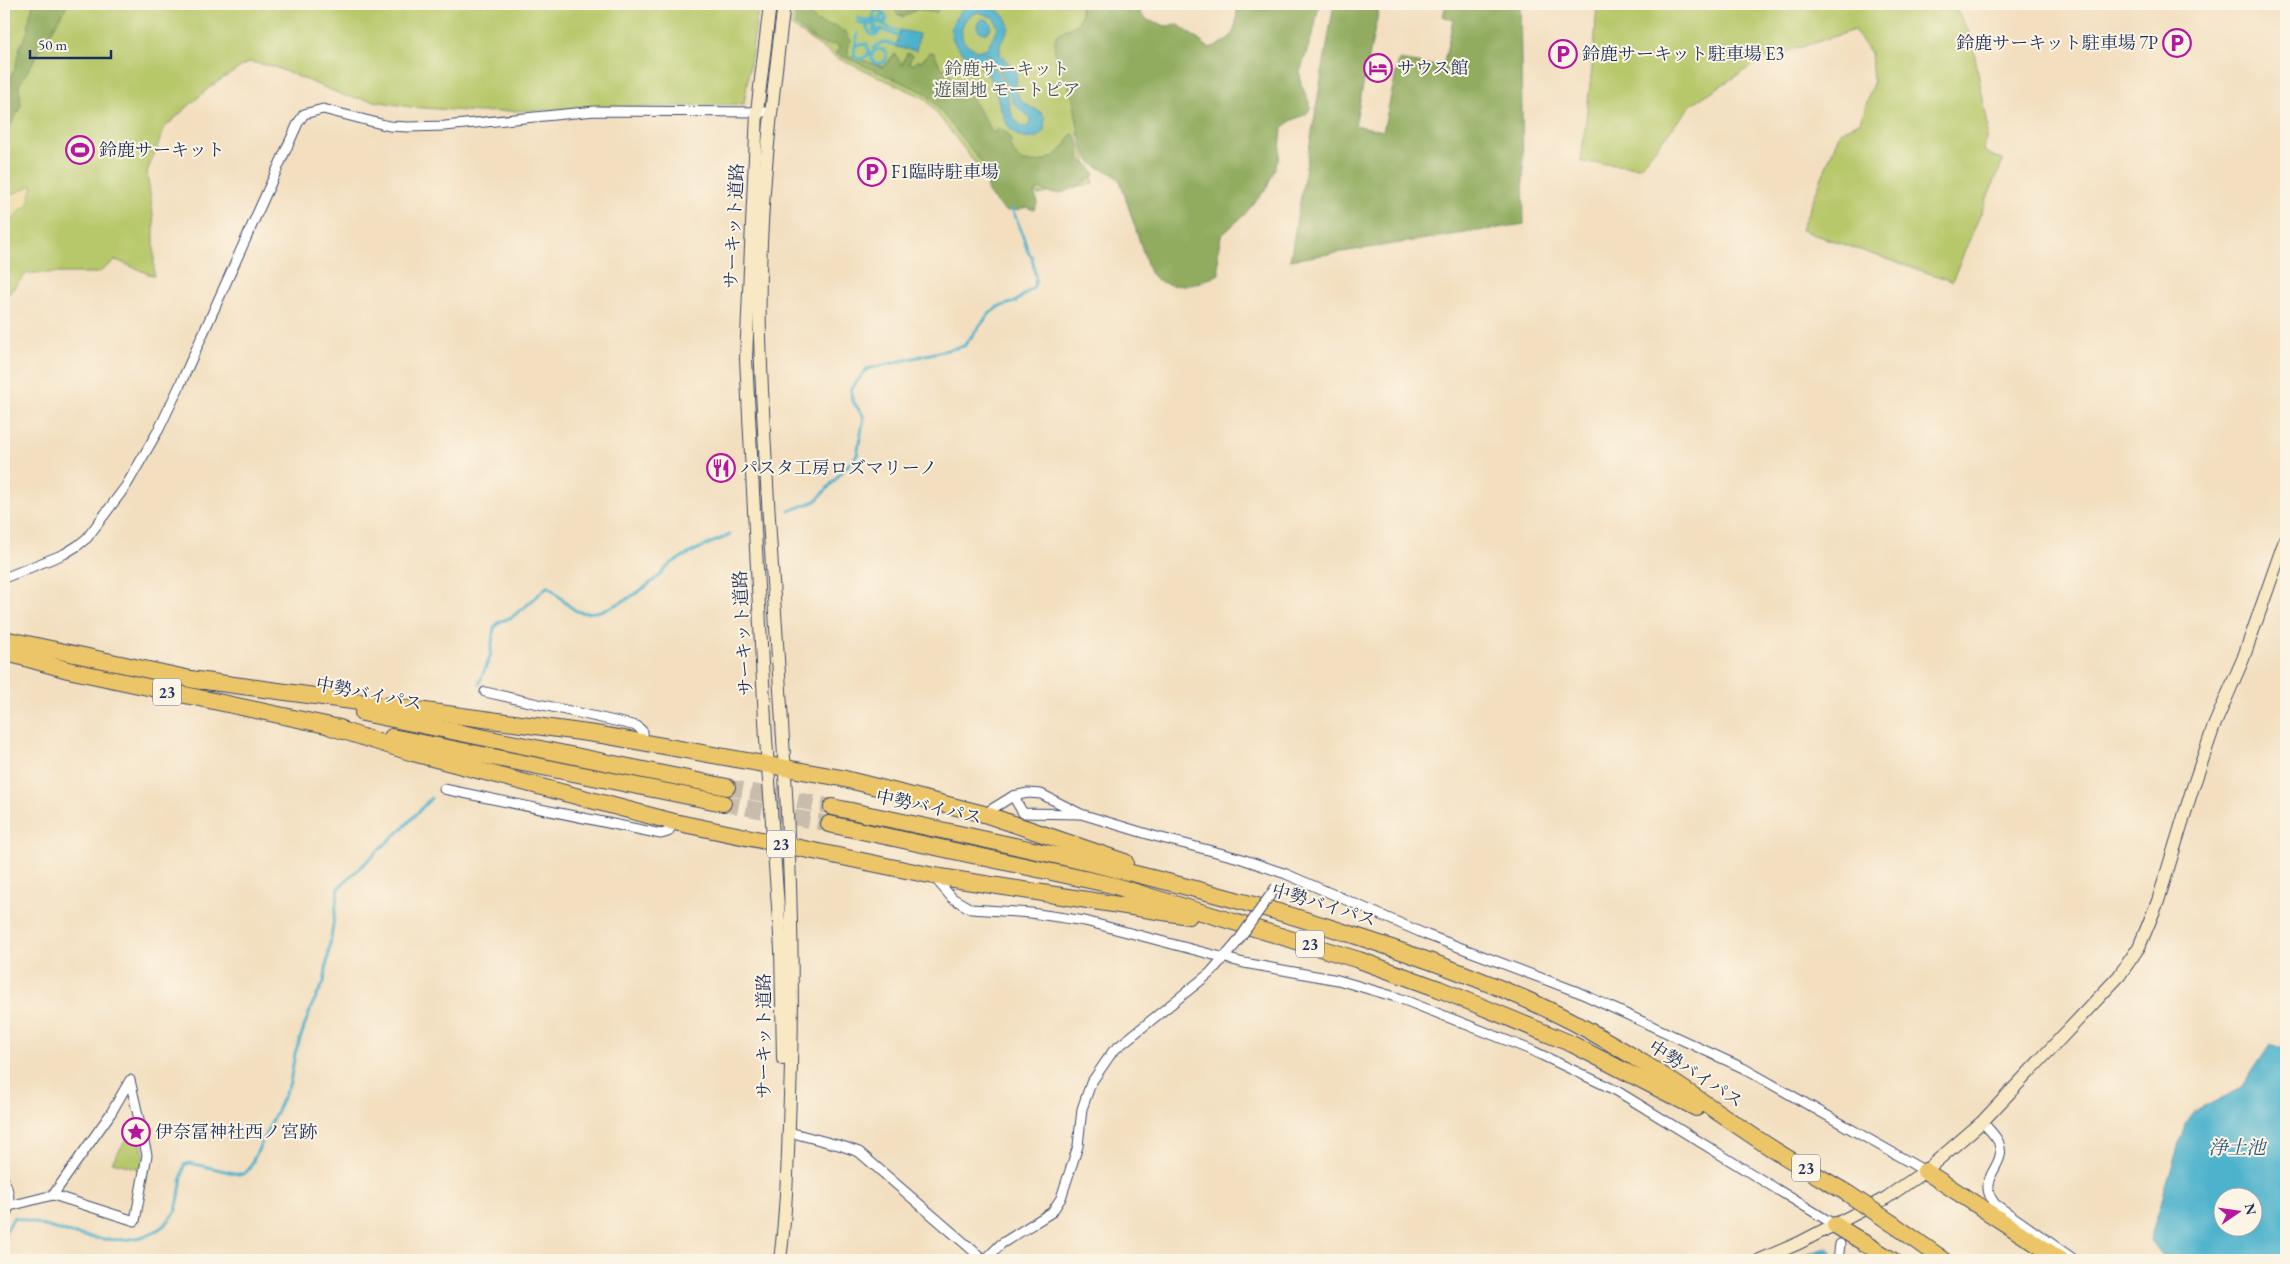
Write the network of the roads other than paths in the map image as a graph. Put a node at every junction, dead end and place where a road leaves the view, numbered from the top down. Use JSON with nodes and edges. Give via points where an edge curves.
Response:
{"nodes":[{"id":1,"x":770,"y":4,"type":"edge"},
{"id":2,"x":784,"y":4,"type":"edge"},
{"id":3,"x":757,"y":112,"type":"junction"},
{"id":4,"x":772,"y":112,"type":"junction"},
{"id":5,"x":2286,"y":537,"type":"edge"},
{"id":6,"x":4,"y":578,"type":"edge"},
{"id":7,"x":4,"y":639,"type":"edge"},
{"id":8,"x":4,"y":652,"type":"edge"},
{"id":9,"x":190,"y":679,"type":"junction"},
{"id":10,"x":485,"y":692,"type":"dead end"},
{"id":11,"x":331,"y":727,"type":"junction"},
{"id":12,"x":643,"y":742,"type":"junction"},
{"id":13,"x":768,"y":766,"type":"junction"},
{"id":14,"x":784,"y":769,"type":"junction"},
{"id":15,"x":727,"y":787,"type":"tunnel mouth"},
{"id":16,"x":444,"y":789,"type":"dead end"},
{"id":17,"x":1013,"y":796,"type":"junction"},
{"id":18,"x":723,"y":803,"type":"tunnel mouth"},
{"id":19,"x":832,"y":807,"type":"tunnel mouth"},
{"id":20,"x":984,"y":814,"type":"junction"},
{"id":21,"x":1081,"y":814,"type":"junction"},
{"id":22,"x":674,"y":822,"type":"junction"},
{"id":23,"x":829,"y":824,"type":"tunnel mouth"},
{"id":24,"x":781,"y":844,"type":"junction"},
{"id":25,"x":934,"y":876,"type":"junction"},
{"id":26,"x":1276,"y":887,"type":"dead end"},
{"id":27,"x":1194,"y":888,"type":"junction"},
{"id":28,"x":1238,"y":923,"type":"junction"},
{"id":29,"x":1224,"y":958,"type":"junction"},
{"id":30,"x":1982,"y":1122,"type":"junction"},
{"id":31,"x":788,"y":1132,"type":"junction"},
{"id":32,"x":1764,"y":1143,"type":"junction"},
{"id":33,"x":1925,"y":1171,"type":"junction"},
{"id":34,"x":4,"y":1180,"type":"edge"},
{"id":35,"x":53,"y":1195,"type":"junction"},
{"id":36,"x":10,"y":1206,"type":"junction"},
{"id":37,"x":4,"y":1221,"type":"edge"},
{"id":38,"x":1835,"y":1225,"type":"junction"},
{"id":39,"x":1840,"y":1244,"type":"dead end"},
{"id":40,"x":775,"y":1260,"type":"edge"},
{"id":41,"x":780,"y":1260,"type":"edge"},
{"id":42,"x":985,"y":1260,"type":"edge"},
{"id":43,"x":1760,"y":1260,"type":"edge"},
{"id":44,"x":1838,"y":1260,"type":"edge"},
{"id":45,"x":1892,"y":1260,"type":"edge"},
{"id":46,"x":1944,"y":1260,"type":"edge"},
{"id":47,"x":2061,"y":1260,"type":"edge"},
{"id":48,"x":2075,"y":1260,"type":"edge"}],
"edges":[{"from":1,"to":3,"type":"street","name":"サーキット道路"},
{"from":2,"to":4,"type":"street","name":"サーキット道路"},
{"from":3,"to":4,"type":"street"},
{"from":3,"to":6,"type":"street","via":[[595,111],[408,127],[389,126],[323,109],[304,114],[159,429],[126,486],[87,538],[77,546]]},
{"from":3,"to":13,"type":"street","name":"サーキット道路","via":[[746,359]]},
{"from":4,"to":14,"type":"street","name":"サーキット道路","via":[[762,237],[760,337]]},
{"from":5,"to":30,"type":"street","via":[[2243,659],[2214,726],[2158,901],[2139,947],[2102,996]]},
{"from":7,"to":9,"type":"highway","name":"中勢バイパス","number":"23"},
{"from":8,"to":11,"type":"highway","number":"23","via":[[68,670]]},
{"from":9,"to":12,"type":"highway","number":"23"},
{"from":9,"to":15,"type":"highway","name":"中勢バイパス","number":"23"},
{"from":10,"to":12,"type":"street","via":[[637,726],[643,732]]},
{"from":11,"to":18,"type":"highway","number":"23"},
{"from":11,"to":22,"type":"highway","number":"23","via":[[413,753]]},
{"from":12,"to":13,"type":"highway","number":"23"},
{"from":13,"to":14,"type":"highway"},
{"from":13,"to":24,"type":"street","name":"サーキット道路"},
{"from":14,"to":20,"type":"highway","via":[[841,778]]},
{"from":14,"to":24,"type":"street","name":"サーキット道路"},
{"from":16,"to":22,"type":"street","via":[[661,834],[668,832]]},
{"from":17,"to":20,"type":"street"},
{"from":17,"to":21,"type":"street","via":[[1041,794]]},
{"from":17,"to":21,"type":"street","via":[[1023,812]]},
{"from":19,"to":27,"type":"highway","name":"中勢バイパス","number":"23"},
{"from":20,"to":27,"type":"highway"},
{"from":21,"to":33,"type":"street","via":[[1286,874],[1426,935],[1578,992],[1743,1068]]},
{"from":22,"to":24,"type":"highway","number":"23"},
{"from":23,"to":28,"type":"highway","name":"中勢バイパス","number":"23","via":[[1112,885]]},
{"from":24,"to":25,"type":"highway","number":"23"},
{"from":24,"to":31,"type":"street","via":[[793,966]]},
{"from":24,"to":40,"type":"street","name":"サーキット道路","via":[[783,1067]]},
{"from":25,"to":28,"type":"highway","number":"23"},
{"from":25,"to":29,"type":"street","via":[[952,898],[971,909],[1084,921]]},
{"from":26,"to":29,"type":"street","bridge":true},
{"from":27,"to":32,"type":"highway","name":"中勢バイパス","number":"23","via":[[1392,948],[1498,988],[1570,1021],[1621,1050]]},
{"from":28,"to":32,"type":"highway","name":"中勢バイパス","number":"23","via":[[1430,986],[1572,1044]]},
{"from":29,"to":38,"type":"street","via":[[1338,980],[1399,998],[1531,1050],[1617,1091]]},
{"from":29,"to":42,"type":"street","via":[[1114,1051],[1092,1083],[1082,1109],[1078,1146],[1061,1198],[1052,1212],[1001,1244]]},
{"from":30,"to":33,"type":"street"},
{"from":30,"to":48,"type":"street","via":[[1997,1140],[2001,1155],[1999,1164],[1989,1177],[1990,1198]]},
{"from":31,"to":41,"type":"street"},
{"from":31,"to":42,"type":"street","via":[[859,1152]]},
{"from":32,"to":46,"type":"highway","name":"中勢バイパス","number":"23","bridge":true,"via":[[1847,1193]]},
{"from":33,"to":38,"type":"street","via":[[1886,1198]]},
{"from":33,"to":47,"type":"highway"},
{"from":34,"to":36,"type":"street"},
{"from":35,"to":35,"type":"street","via":[[111,1113],[130,1080],[147,1155],[135,1221]]},
{"from":35,"to":36,"type":"street"},
{"from":36,"to":37,"type":"street"},
{"from":38,"to":43,"type":"street"},
{"from":38,"to":45,"type":"highway"},
{"from":39,"to":44,"type":"street"}]}
